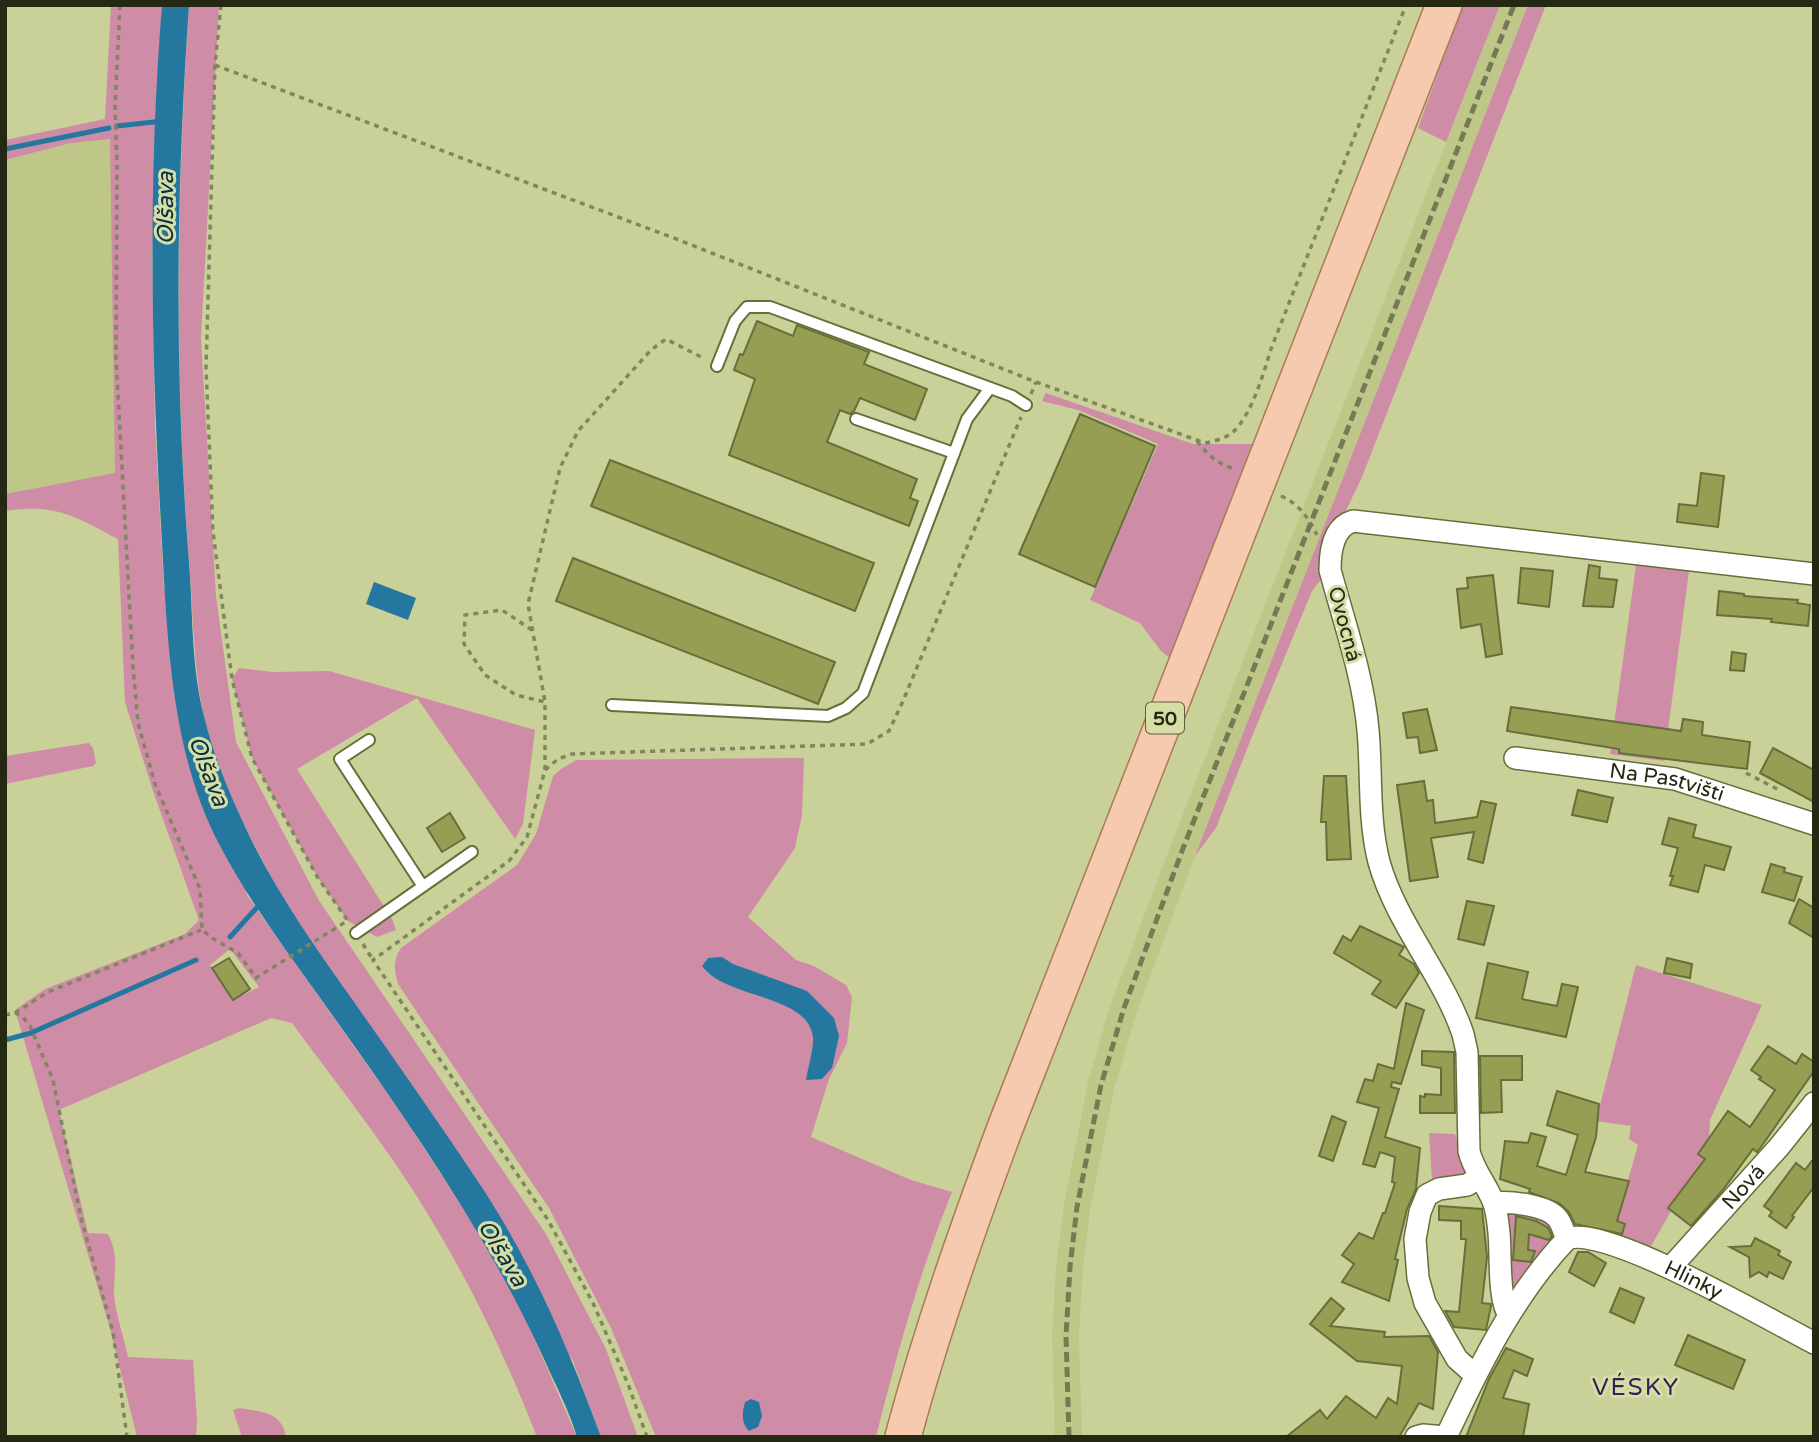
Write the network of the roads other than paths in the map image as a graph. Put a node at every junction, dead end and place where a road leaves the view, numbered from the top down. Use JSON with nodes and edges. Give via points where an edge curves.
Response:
{"nodes":[{"id":1,"x":1444,"y":5,"type":"edge"},
{"id":2,"x":717,"y":366,"type":"road end"},
{"id":3,"x":990,"y":388,"type":"junction"},
{"id":4,"x":1027,"y":405,"type":"road end"},
{"id":5,"x":856,"y":419,"type":"dead end"},
{"id":6,"x":954,"y":453,"type":"junction"},
{"id":7,"x":1814,"y":575,"type":"edge"},
{"id":8,"x":612,"y":705,"type":"dead end"},
{"id":9,"x":369,"y":740,"type":"dead end"},
{"id":10,"x":1514,"y":758,"type":"dead end"},
{"id":11,"x":1814,"y":824,"type":"edge"},
{"id":12,"x":472,"y":852,"type":"dead end"},
{"id":13,"x":422,"y":885,"type":"junction"},
{"id":14,"x":356,"y":933,"type":"dead end"},
{"id":15,"x":1814,"y":1103,"type":"edge"},
{"id":16,"x":1480,"y":1177,"type":"junction"},
{"id":17,"x":1494,"y":1203,"type":"junction"},
{"id":18,"x":1567,"y":1239,"type":"junction"},
{"id":19,"x":1671,"y":1267,"type":"junction"},
{"id":20,"x":1509,"y":1315,"type":"junction"},
{"id":21,"x":1814,"y":1343,"type":"edge"},
{"id":22,"x":1475,"y":1375,"type":"junction"},
{"id":23,"x":903,"y":1437,"type":"edge"},
{"id":24,"x":1416,"y":1437,"type":"edge"},
{"id":25,"x":1445,"y":1437,"type":"edge"}],
"edges":[{"from":1,"to":23,"type":"main road","number":"50","via":[[1001,1140],[928,1349]]},
{"from":2,"to":3,"type":"lane","via":[[735,321],[747,307],[770,307]]},
{"from":3,"to":4,"type":"lane"},
{"from":3,"to":6,"type":"lane","via":[[967,419]]},
{"from":5,"to":6,"type":"lane"},
{"from":6,"to":8,"type":"lane","via":[[863,693],[846,708],[828,716]]},
{"from":7,"to":16,"type":"street","name":"Ovocná","via":[[1353,521],[1340,527],[1330,569],[1362,690],[1377,855],[1463,1034],[1468,1142]]},
{"from":9,"to":13,"type":"lane","via":[[340,759]]},
{"from":10,"to":11,"type":"street","name":"Na Pastvišti","via":[[1675,779]]},
{"from":12,"to":13,"type":"lane"},
{"from":13,"to":14,"type":"lane"},
{"from":15,"to":19,"type":"street","name":"Nová"},
{"from":16,"to":17,"type":"street"},
{"from":16,"to":22,"type":"street","via":[[1427,1195],[1415,1239],[1425,1303],[1457,1359]]},
{"from":17,"to":18,"type":"street","via":[[1549,1211]]},
{"from":17,"to":20,"type":"street","via":[[1502,1297]]},
{"from":18,"to":19,"type":"street","name":"Hlinky","via":[[1583,1236]]},
{"from":18,"to":20,"type":"street"},
{"from":19,"to":21,"type":"street","name":"Hlinky"},
{"from":20,"to":22,"type":"street"},
{"from":22,"to":25,"type":"street"},
{"from":24,"to":25,"type":"street"}]}
